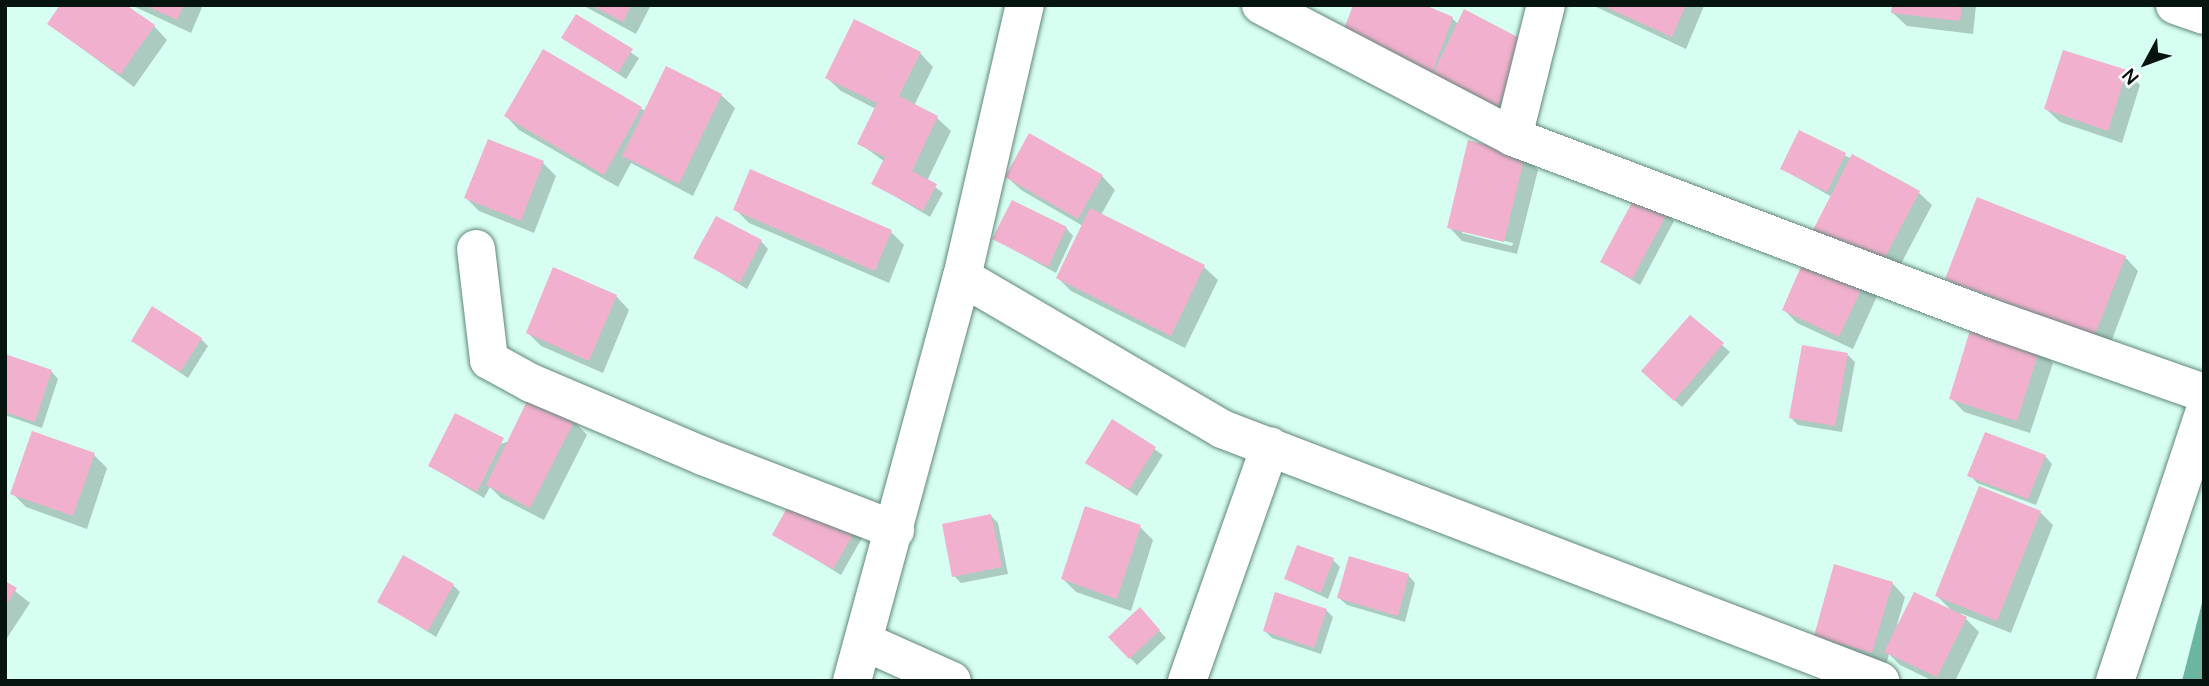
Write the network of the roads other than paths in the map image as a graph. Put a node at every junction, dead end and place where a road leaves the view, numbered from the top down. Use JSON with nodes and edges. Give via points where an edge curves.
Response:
{"nodes":[{"id":1,"x":1025,"y":5,"type":"edge"},
{"id":2,"x":1261,"y":5,"type":"edge"},
{"id":3,"x":1546,"y":5,"type":"edge"},
{"id":4,"x":2175,"y":5,"type":"edge"},
{"id":5,"x":2204,"y":15,"type":"edge"},
{"id":6,"x":1513,"y":137,"type":"junction"},
{"id":7,"x":476,"y":249,"type":"dead end"},
{"id":8,"x":962,"y":277,"type":"junction"},
{"id":9,"x":2204,"y":393,"type":"edge"},
{"id":10,"x":2204,"y":414,"type":"edge"},
{"id":11,"x":1270,"y":446,"type":"junction"},
{"id":12,"x":895,"y":530,"type":"junction"},
{"id":13,"x":865,"y":642,"type":"junction"},
{"id":14,"x":852,"y":681,"type":"edge"},
{"id":15,"x":952,"y":681,"type":"edge"},
{"id":16,"x":1187,"y":681,"type":"edge"},
{"id":17,"x":1880,"y":681,"type":"edge"},
{"id":18,"x":2115,"y":681,"type":"edge"}],
"edges":[{"from":1,"to":8,"type":"street"},
{"from":2,"to":6,"type":"street"},
{"from":3,"to":6,"type":"street"},
{"from":4,"to":5,"type":"street"},
{"from":6,"to":9,"type":"street","via":[[1980,315]]},
{"from":7,"to":12,"type":"street","via":[[489,360],[531,383],[703,456]]},
{"from":8,"to":11,"type":"street","via":[[1222,429]]},
{"from":8,"to":12,"type":"street"},
{"from":10,"to":18,"type":"street"},
{"from":11,"to":16,"type":"street"},
{"from":11,"to":17,"type":"street"},
{"from":12,"to":13,"type":"street"},
{"from":13,"to":14,"type":"street"},
{"from":13,"to":15,"type":"street"}]}
